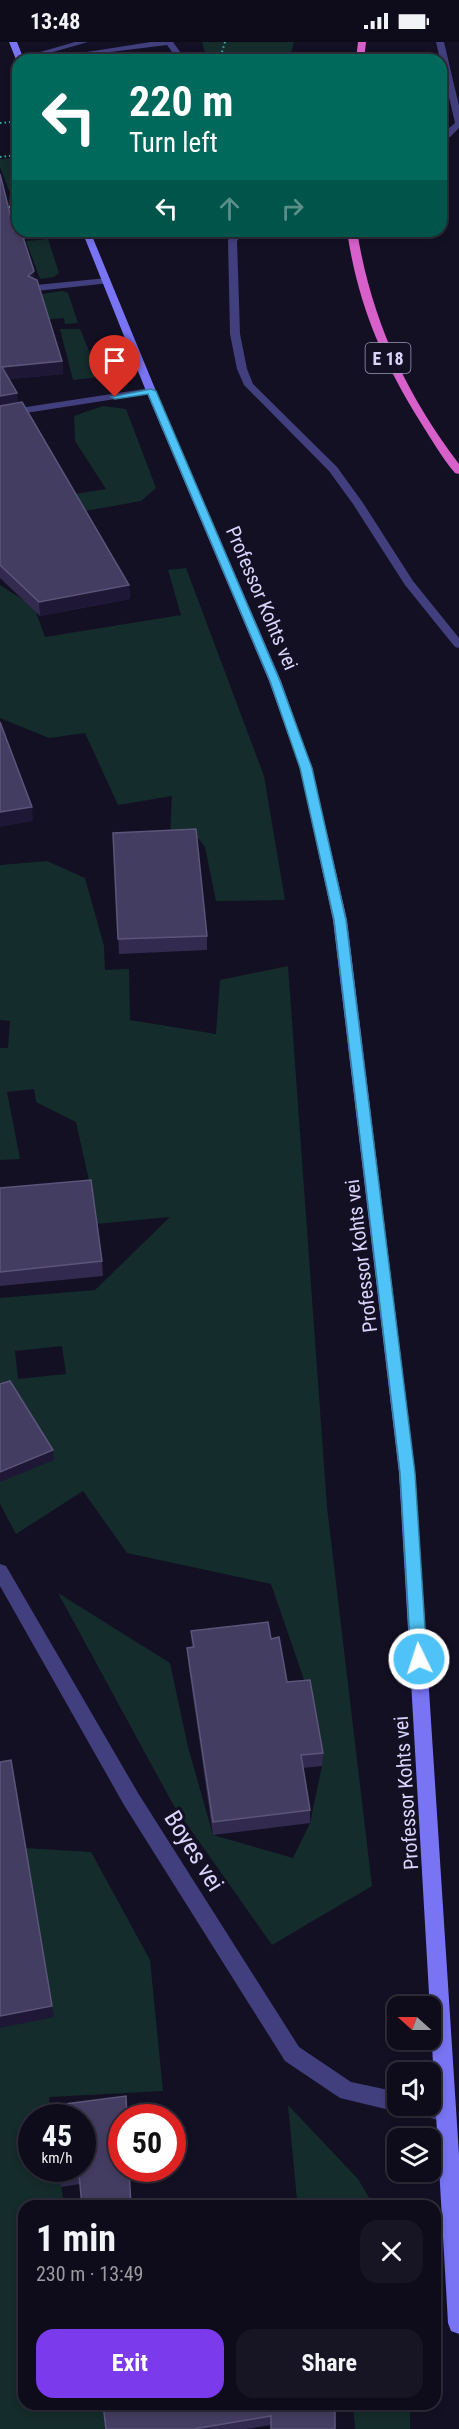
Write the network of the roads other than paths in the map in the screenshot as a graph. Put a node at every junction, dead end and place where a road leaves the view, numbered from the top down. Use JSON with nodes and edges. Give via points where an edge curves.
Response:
{"nodes":[{"id":1,"x":84,"y":42,"type":"edge"},
{"id":2,"x":73,"y":47,"type":"junction"},
{"id":3,"x":44,"y":54,"type":"edge"},
{"id":4,"x":79,"y":54,"type":"edge"},
{"id":5,"x":99,"y":54,"type":"edge"},
{"id":6,"x":178,"y":54,"type":"edge"},
{"id":7,"x":447,"y":72,"type":"edge"},
{"id":8,"x":447,"y":135,"type":"edge"},
{"id":9,"x":88,"y":237,"type":"edge"},
{"id":10,"x":235,"y":237,"type":"edge"},
{"id":11,"x":353,"y":237,"type":"edge"},
{"id":12,"x":106,"y":281,"type":"junction"},
{"id":13,"x":36,"y":288,"type":"edge"},
{"id":14,"x":151,"y":391,"type":"junction"},
{"id":15,"x":0,"y":414,"type":"edge"},
{"id":16,"x":459,"y":471,"type":"edge"},
{"id":17,"x":459,"y":645,"type":"edge"},
{"id":18,"x":0,"y":1571,"type":"edge"},
{"id":19,"x":387,"y":2100,"type":"edge"},
{"id":20,"x":441,"y":2111,"type":"edge"},
{"id":21,"x":447,"y":2112,"type":"junction"},
{"id":22,"x":459,"y":2323,"type":"edge"}],
"edges":[{"from":1,"to":2,"type":"street"},
{"from":2,"to":3,"type":"street"},
{"from":2,"to":4,"type":"street"},
{"from":5,"to":6,"type":"street","via":[[169,42]]},
{"from":7,"to":8,"type":"street","via":[[459,123]]},
{"from":9,"to":12,"type":"main road","name":"Professor Kohts vei"},
{"from":10,"to":17,"type":"street","via":[[232,240],[236,340],[241,371],[249,385],[333,469],[409,584]]},
{"from":11,"to":16,"type":"highway","number":"E 18","via":[[365,301],[383,351]]},
{"from":12,"to":13,"type":"street"},
{"from":12,"to":14,"type":"main road","name":"Professor Kohts vei"},
{"from":14,"to":15,"type":"street"},
{"from":14,"to":21,"type":"main road","name":"Professor Kohts vei","via":[[291,724],[306,768],[340,920],[407,1473]]},
{"from":18,"to":19,"type":"street","name":"Boyes vei","via":[[131,1799],[292,2054],[347,2091]]},
{"from":20,"to":21,"type":"street"},
{"from":21,"to":22,"type":"main road","name":"Professor Kohts vei"}]}
